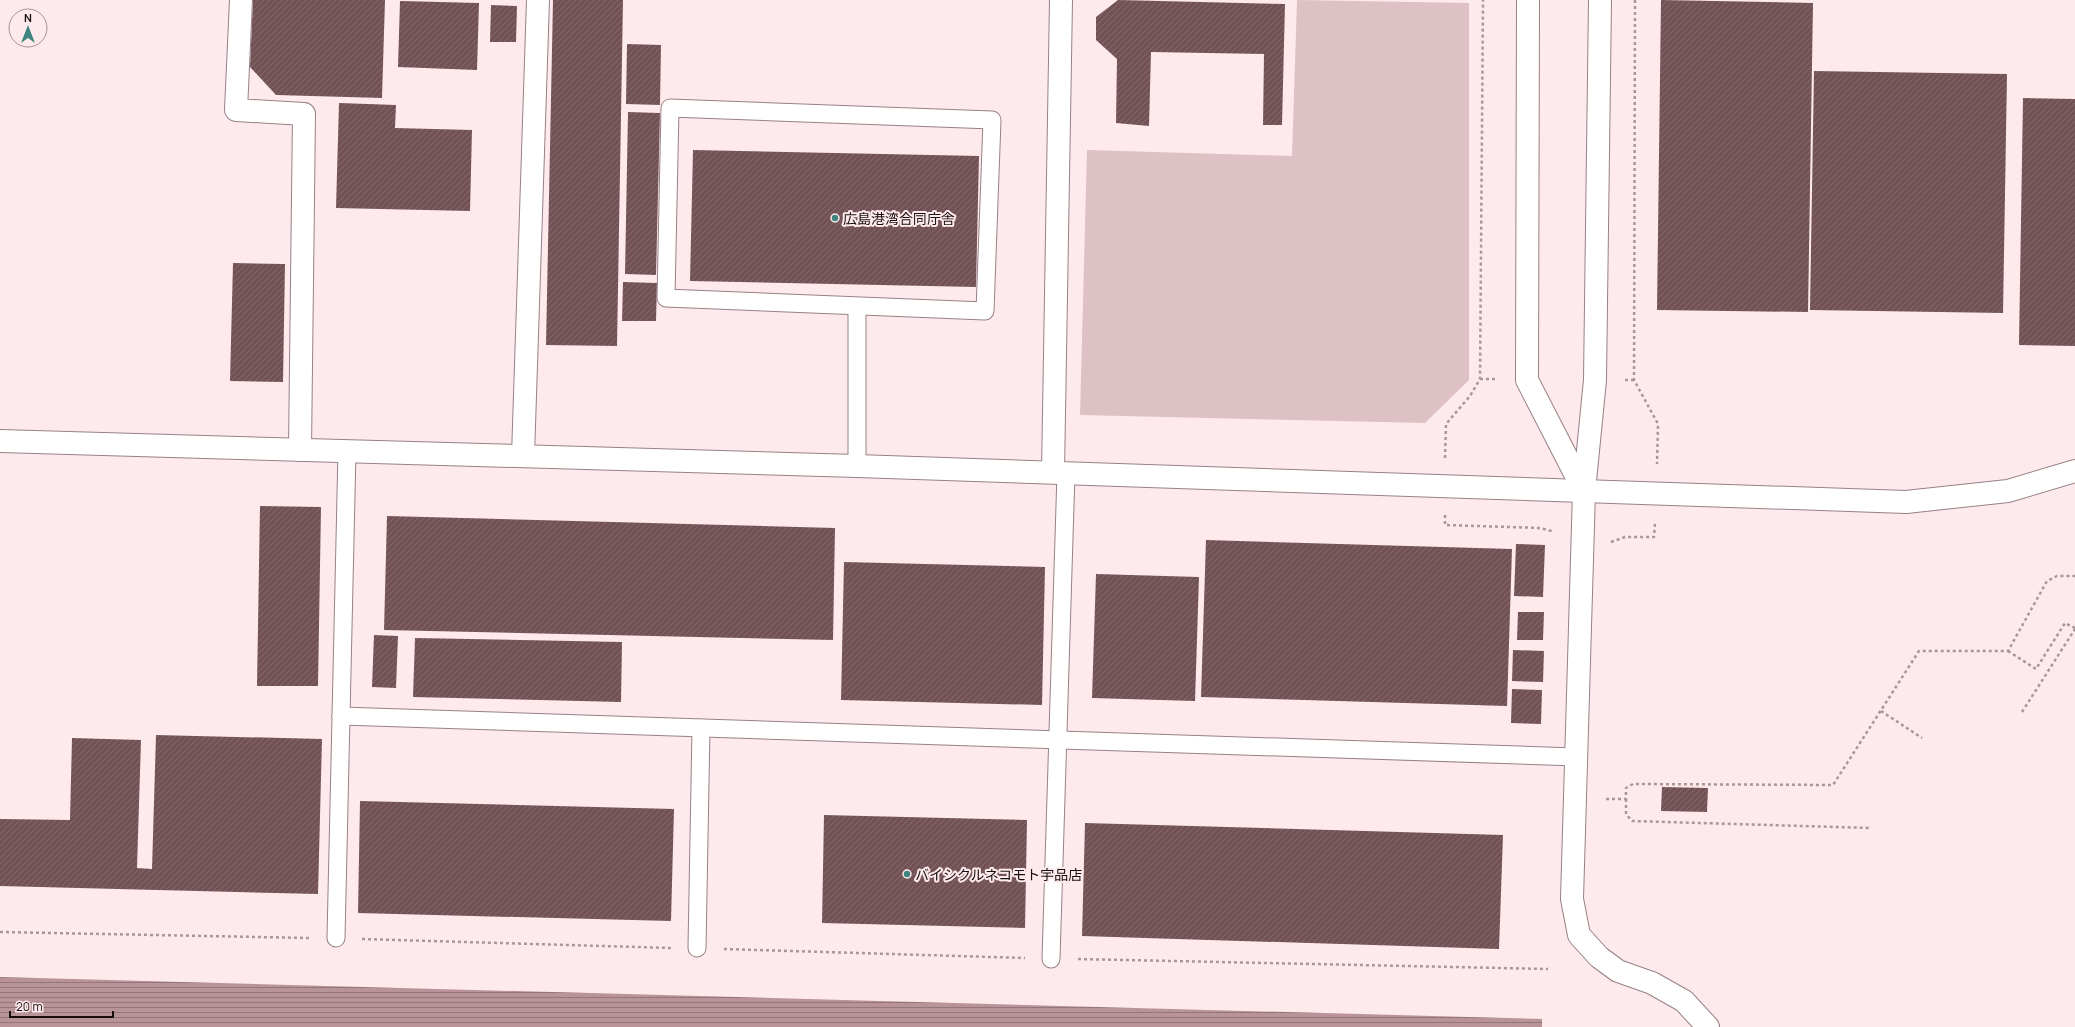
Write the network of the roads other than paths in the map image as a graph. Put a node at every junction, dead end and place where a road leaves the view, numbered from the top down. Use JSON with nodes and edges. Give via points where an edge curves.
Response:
{"nodes":[{"id":1,"x":241,"y":0,"type":"edge"},
{"id":2,"x":538,"y":0,"type":"edge"},
{"id":3,"x":1061,"y":0,"type":"edge"},
{"id":4,"x":1528,"y":0,"type":"edge"},
{"id":5,"x":1600,"y":0,"type":"edge"},
{"id":6,"x":857,"y":307,"type":"junction"},
{"id":7,"x":0,"y":441,"type":"edge"},
{"id":8,"x":300,"y":450,"type":"junction"},
{"id":9,"x":347,"y":451,"type":"junction"},
{"id":10,"x":523,"y":456,"type":"junction"},
{"id":11,"x":857,"y":466,"type":"junction"},
{"id":12,"x":1060,"y":472,"type":"junction"},
{"id":13,"x":2075,"y":472,"type":"edge"},
{"id":14,"x":1584,"y":491,"type":"junction"},
{"id":15,"x":341,"y":716,"type":"junction"},
{"id":16,"x":701,"y":728,"type":"junction"},
{"id":17,"x":1058,"y":740,"type":"junction"},
{"id":18,"x":1576,"y":757,"type":"junction"},
{"id":19,"x":336,"y":938,"type":"road end"},
{"id":20,"x":697,"y":948,"type":"road end"},
{"id":21,"x":1051,"y":958,"type":"road end"},
{"id":22,"x":1708,"y":1027,"type":"edge"}],
"edges":[{"from":1,"to":8,"type":"street","via":[[236,110],[304,114]]},
{"from":2,"to":10,"type":"street"},
{"from":3,"to":12,"type":"street"},
{"from":4,"to":14,"type":"street","via":[[1527,380]]},
{"from":5,"to":14,"type":"street","via":[[1595,380]]},
{"from":6,"to":6,"type":"lane","via":[[985,311],[992,120],[670,108],[666,298]]},
{"from":6,"to":11,"type":"lane"},
{"from":7,"to":8,"type":"street"},
{"from":8,"to":9,"type":"street"},
{"from":9,"to":10,"type":"street"},
{"from":9,"to":15,"type":"lane"},
{"from":10,"to":11,"type":"street"},
{"from":11,"to":12,"type":"street"},
{"from":12,"to":14,"type":"street"},
{"from":12,"to":17,"type":"lane"},
{"from":13,"to":14,"type":"street","via":[[2008,491],[1906,502]]},
{"from":14,"to":18,"type":"street"},
{"from":15,"to":16,"type":"lane"},
{"from":15,"to":19,"type":"lane"},
{"from":16,"to":17,"type":"lane"},
{"from":16,"to":20,"type":"lane"},
{"from":17,"to":18,"type":"lane"},
{"from":17,"to":21,"type":"lane"},
{"from":18,"to":22,"type":"street","via":[[1572,899],[1579,935],[1599,957],[1618,971],[1652,983],[1684,1001]]}]}
